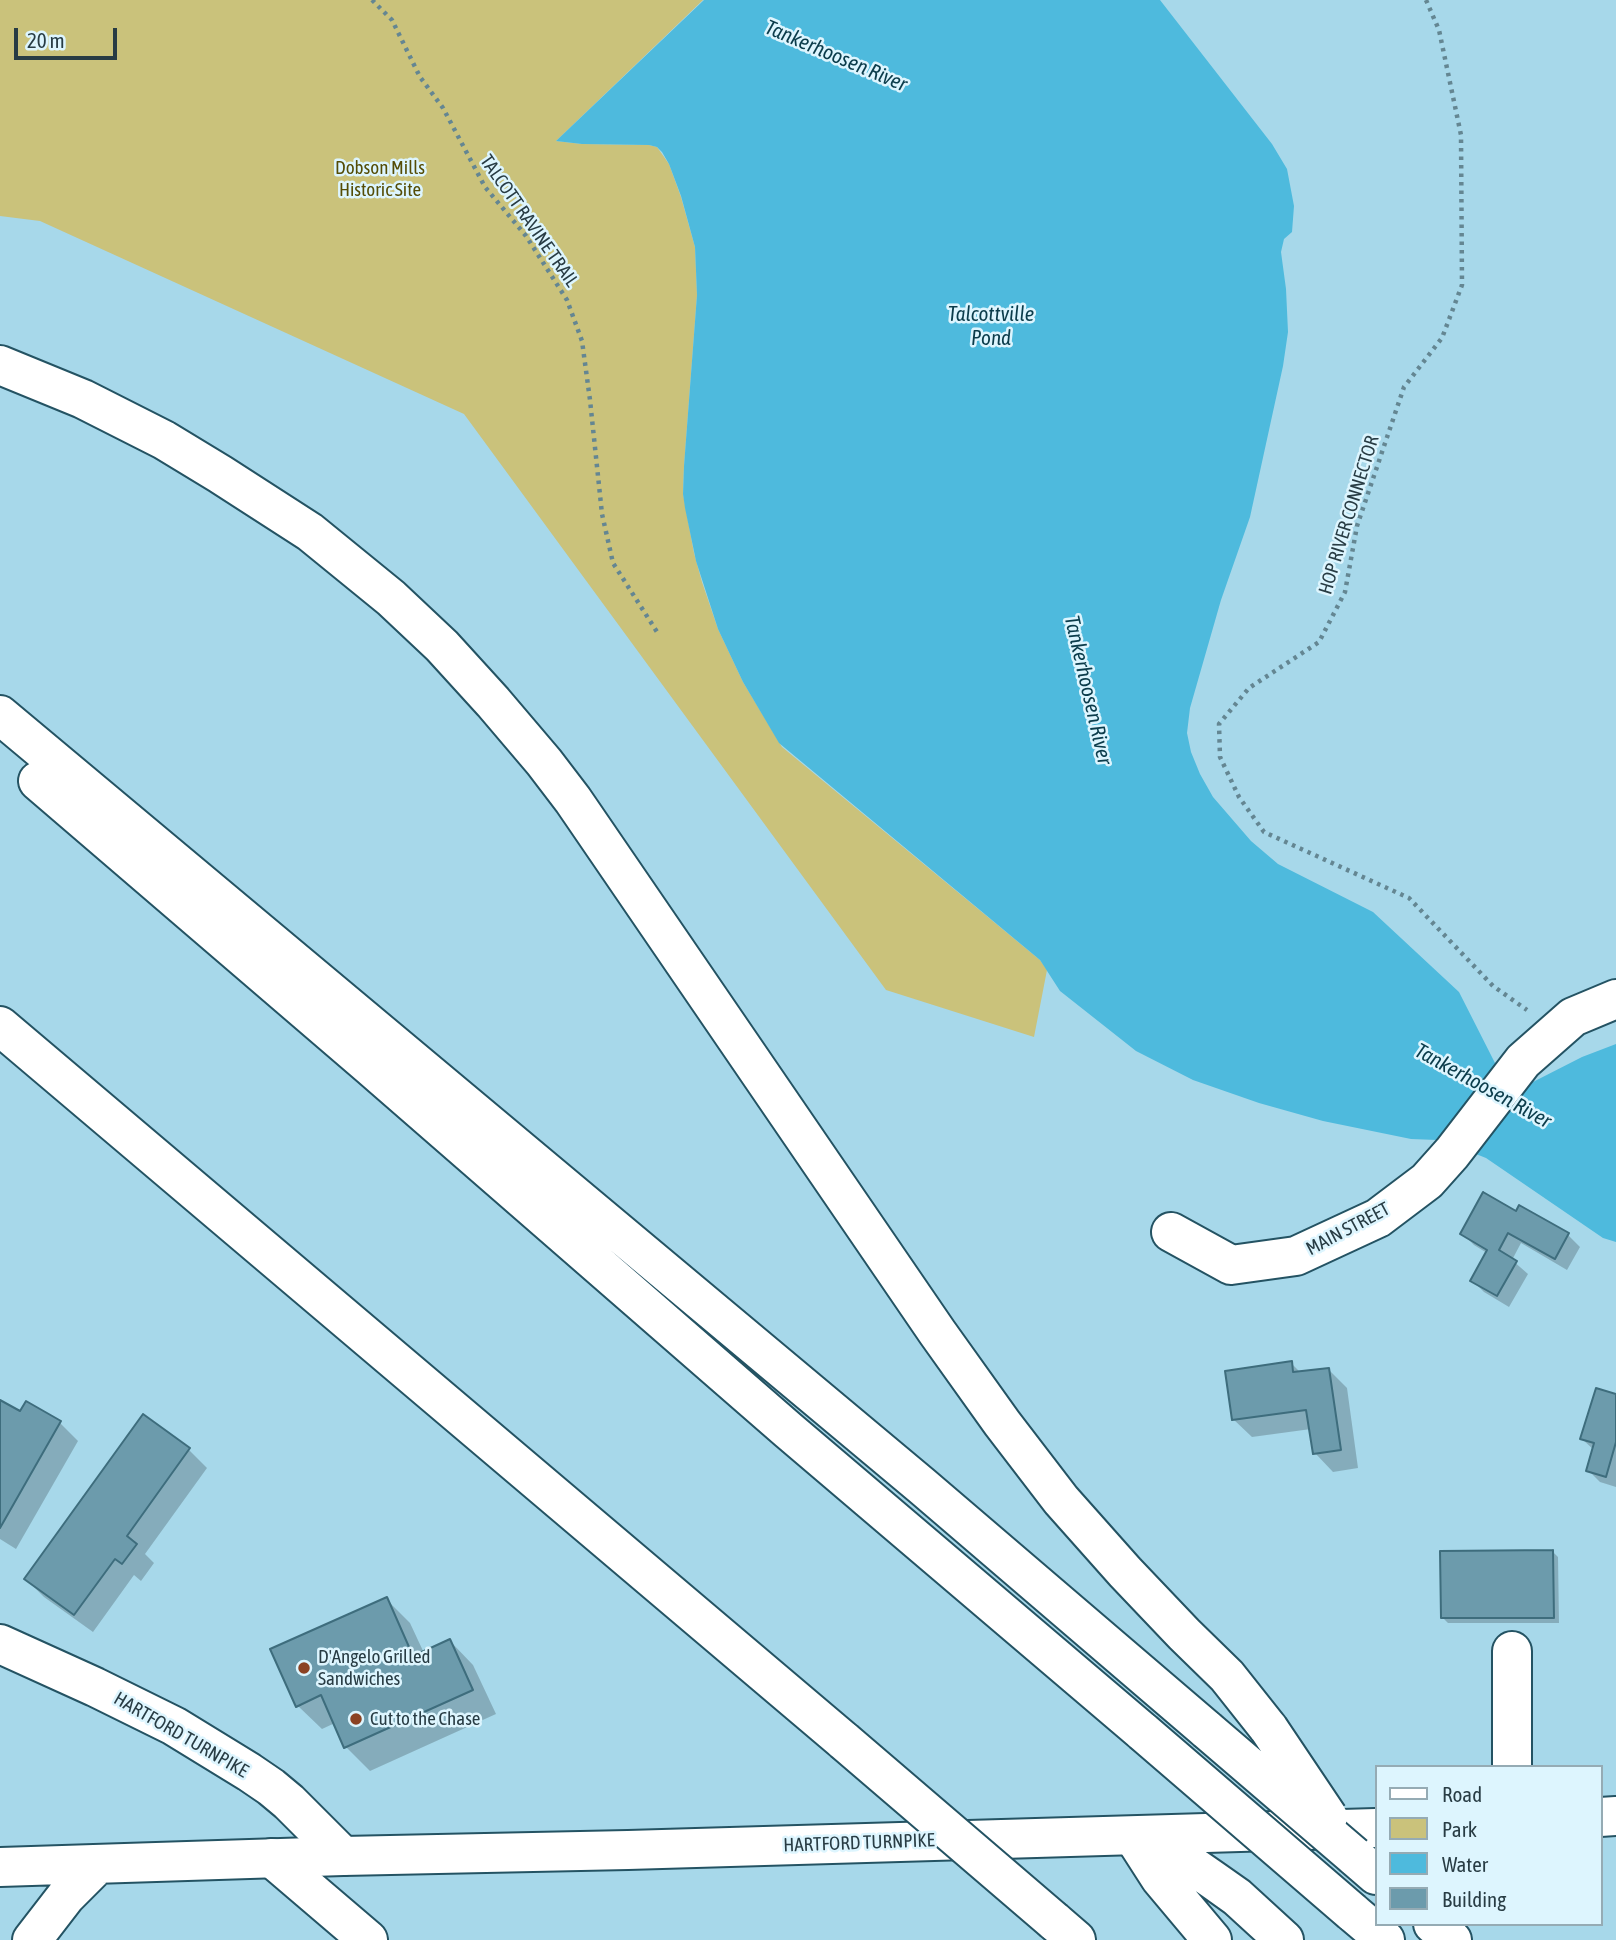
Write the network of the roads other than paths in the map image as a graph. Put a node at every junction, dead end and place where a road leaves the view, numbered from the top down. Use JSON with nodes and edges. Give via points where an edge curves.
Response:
{"nodes":[{"id":1,"x":0,"y":365,"type":"edge"},
{"id":2,"x":0,"y":715,"type":"edge"},
{"id":3,"x":0,"y":748,"type":"edge"},
{"id":4,"x":1616,"y":999,"type":"edge"},
{"id":5,"x":0,"y":1026,"type":"edge"},
{"id":6,"x":1171,"y":1232,"type":"dead end"},
{"id":7,"x":0,"y":1644,"type":"edge"},
{"id":8,"x":1512,"y":1651,"type":"dead end"},
{"id":9,"x":1512,"y":1765,"type":"edge"},
{"id":10,"x":1133,"y":1836,"type":"junction"},
{"id":11,"x":1369,"y":1853,"type":"edge"},
{"id":12,"x":342,"y":1856,"type":"junction"},
{"id":13,"x":272,"y":1858,"type":"junction"},
{"id":14,"x":97,"y":1864,"type":"junction"},
{"id":15,"x":0,"y":1867,"type":"edge"},
{"id":16,"x":1435,"y":1926,"type":"edge"},
{"id":17,"x":1068,"y":1934,"type":"edge"},
{"id":18,"x":32,"y":1940,"type":"edge"},
{"id":19,"x":368,"y":1940,"type":"edge"},
{"id":20,"x":1212,"y":1940,"type":"edge"},
{"id":21,"x":1284,"y":1940,"type":"edge"},
{"id":22,"x":1385,"y":1940,"type":"edge"},
{"id":23,"x":1452,"y":1940,"type":"edge"}],
"edges":[{"from":1,"to":11,"type":"main road","bridge":true,"via":[[124,419],[310,532],[391,598],[494,702],[573,800],[1018,1444],[1079,1521],[1227,1676]]},
{"from":2,"to":11,"type":"main road","bridge":true,"via":[[1207,1730]]},
{"from":3,"to":22,"type":"main road","bridge":true},
{"from":4,"to":6,"type":"main road","name":"MAIN STREET","via":[[1573,1017],[1523,1061],[1427,1181],[1378,1217],[1296,1256],[1231,1265]]},
{"from":5,"to":17,"type":"main road","bridge":true},
{"from":7,"to":12,"type":"main road","name":"HARTFORD TURNPIKE","via":[[174,1726],[271,1787]]},
{"from":8,"to":9,"type":"main road"},
{"from":10,"to":11,"type":"main road","name":"HARTFORD TURNPIKE"},
{"from":10,"to":12,"type":"main road","name":"HARTFORD TURNPIKE"},
{"from":10,"to":20,"type":"main road","via":[[1160,1878]]},
{"from":10,"to":21,"type":"main road","via":[[1187,1862],[1237,1897]]},
{"from":12,"to":13,"type":"main road","name":"HARTFORD TURNPIKE"},
{"from":13,"to":14,"type":"main road","name":"HARTFORD TURNPIKE"},
{"from":13,"to":19,"type":"main road"},
{"from":14,"to":15,"type":"main road","name":"HARTFORD TURNPIKE"},
{"from":14,"to":18,"type":"main road"},
{"from":16,"to":23,"type":"main road"}]}
